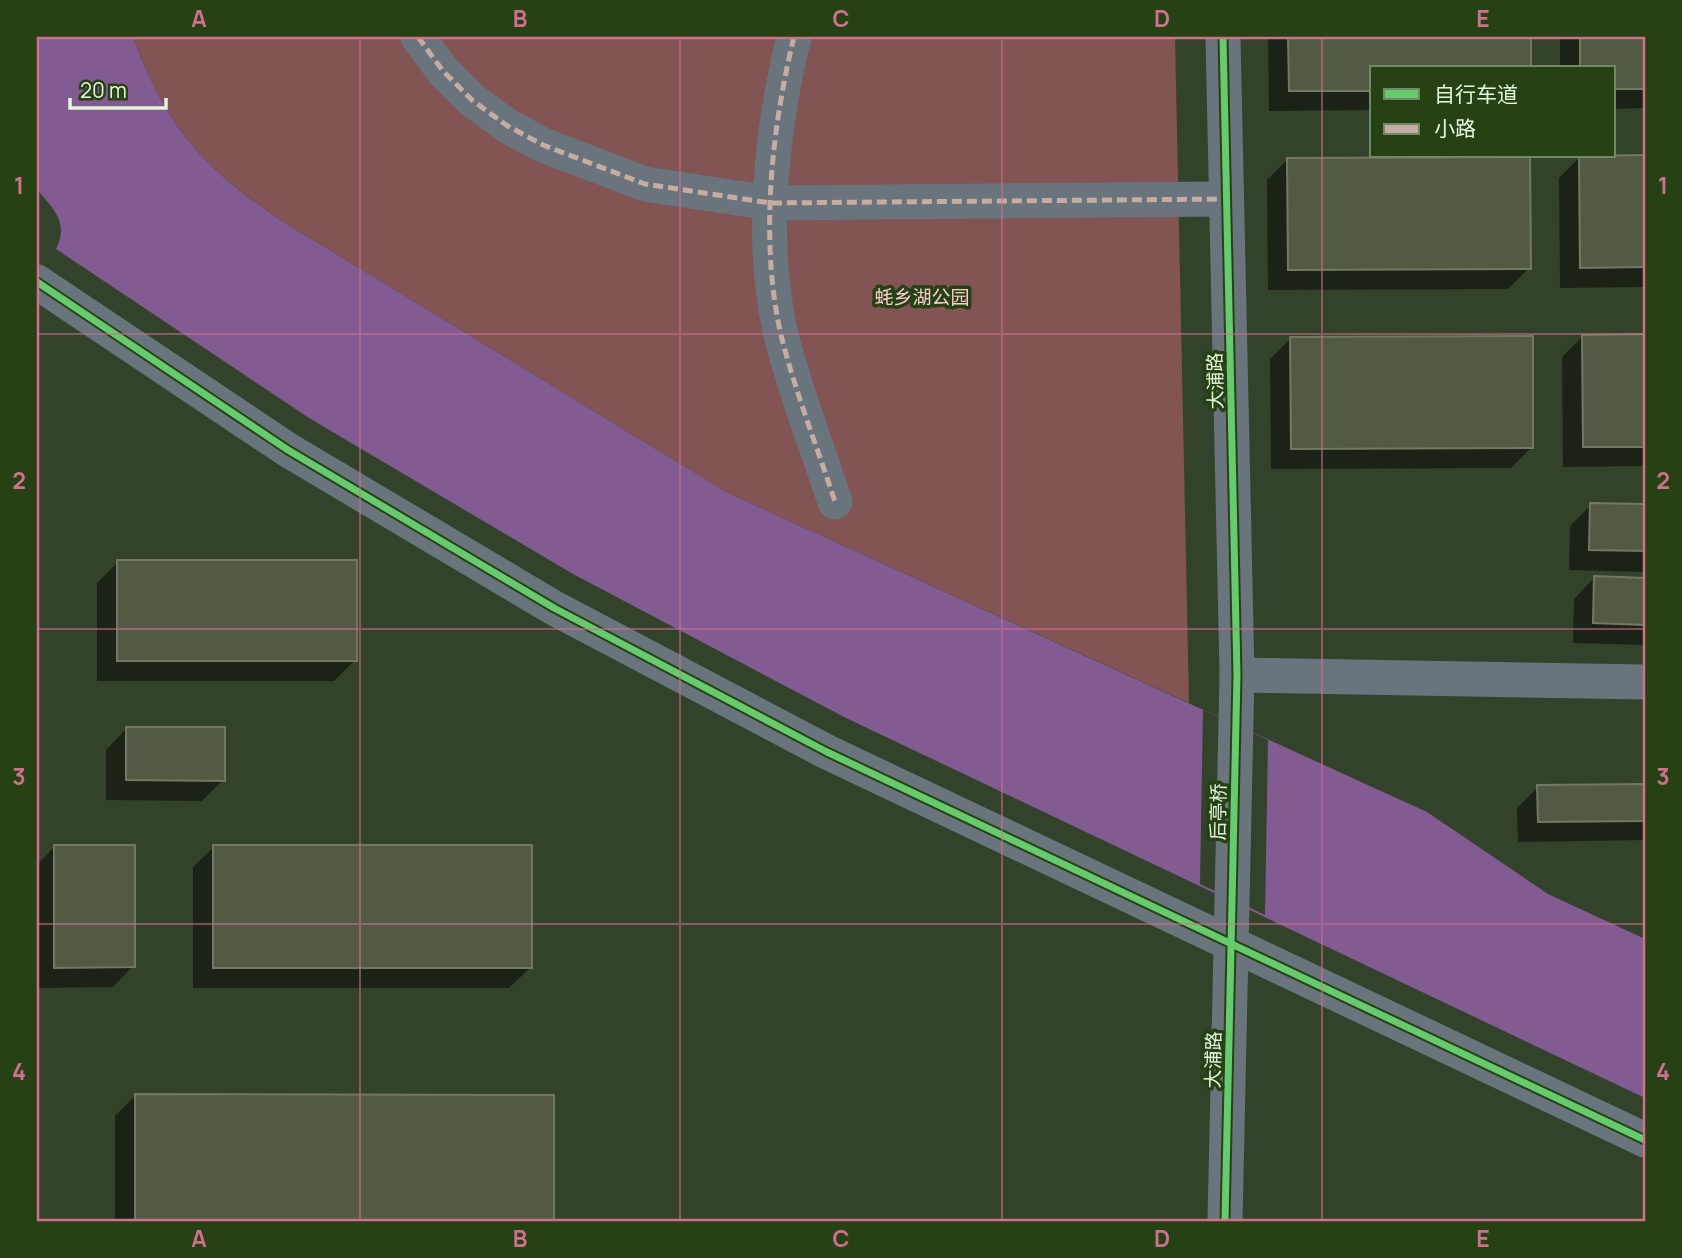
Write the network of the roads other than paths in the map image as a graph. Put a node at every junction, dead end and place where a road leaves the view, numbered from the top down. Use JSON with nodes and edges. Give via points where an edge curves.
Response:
{"nodes":[{"id":1,"x":418,"y":37,"type":"edge"},
{"id":2,"x":794,"y":37,"type":"edge"},
{"id":3,"x":1223,"y":37,"type":"edge"},
{"id":4,"x":1226,"y":199,"type":"junction"},
{"id":5,"x":770,"y":203,"type":"junction"},
{"id":6,"x":37,"y":282,"type":"edge"},
{"id":7,"x":835,"y":502,"type":"dead end"},
{"id":8,"x":1237,"y":675,"type":"junction"},
{"id":9,"x":1645,"y":682,"type":"edge"},
{"id":10,"x":1236,"y":725,"type":"joint"},
{"id":11,"x":1232,"y":899,"type":"joint"},
{"id":12,"x":1232,"y":942,"type":"junction"},
{"id":13,"x":1645,"y":1140,"type":"edge"},
{"id":14,"x":1225,"y":1221,"type":"edge"}],
"edges":[{"from":1,"to":5,"type":"street","via":[[472,100],[543,145],[645,184]]},
{"from":2,"to":5,"type":"street","via":[[781,89]]},
{"from":3,"to":4,"type":"street","name":"大浦路"},
{"from":4,"to":5,"type":"street"},
{"from":4,"to":8,"type":"street","name":"大浦路"},
{"from":5,"to":7,"type":"street","via":[[770,245],[782,338]]},
{"from":6,"to":12,"type":"street","via":[[288,450],[554,608],[827,752]]},
{"from":8,"to":9,"type":"street"},
{"from":8,"to":10,"type":"street","name":"大浦路"},
{"from":10,"to":11,"type":"street","name":"后亭桥"},
{"from":11,"to":12,"type":"street","name":"大浦路"},
{"from":12,"to":13,"type":"street"},
{"from":12,"to":14,"type":"street","name":"大浦路"}]}
